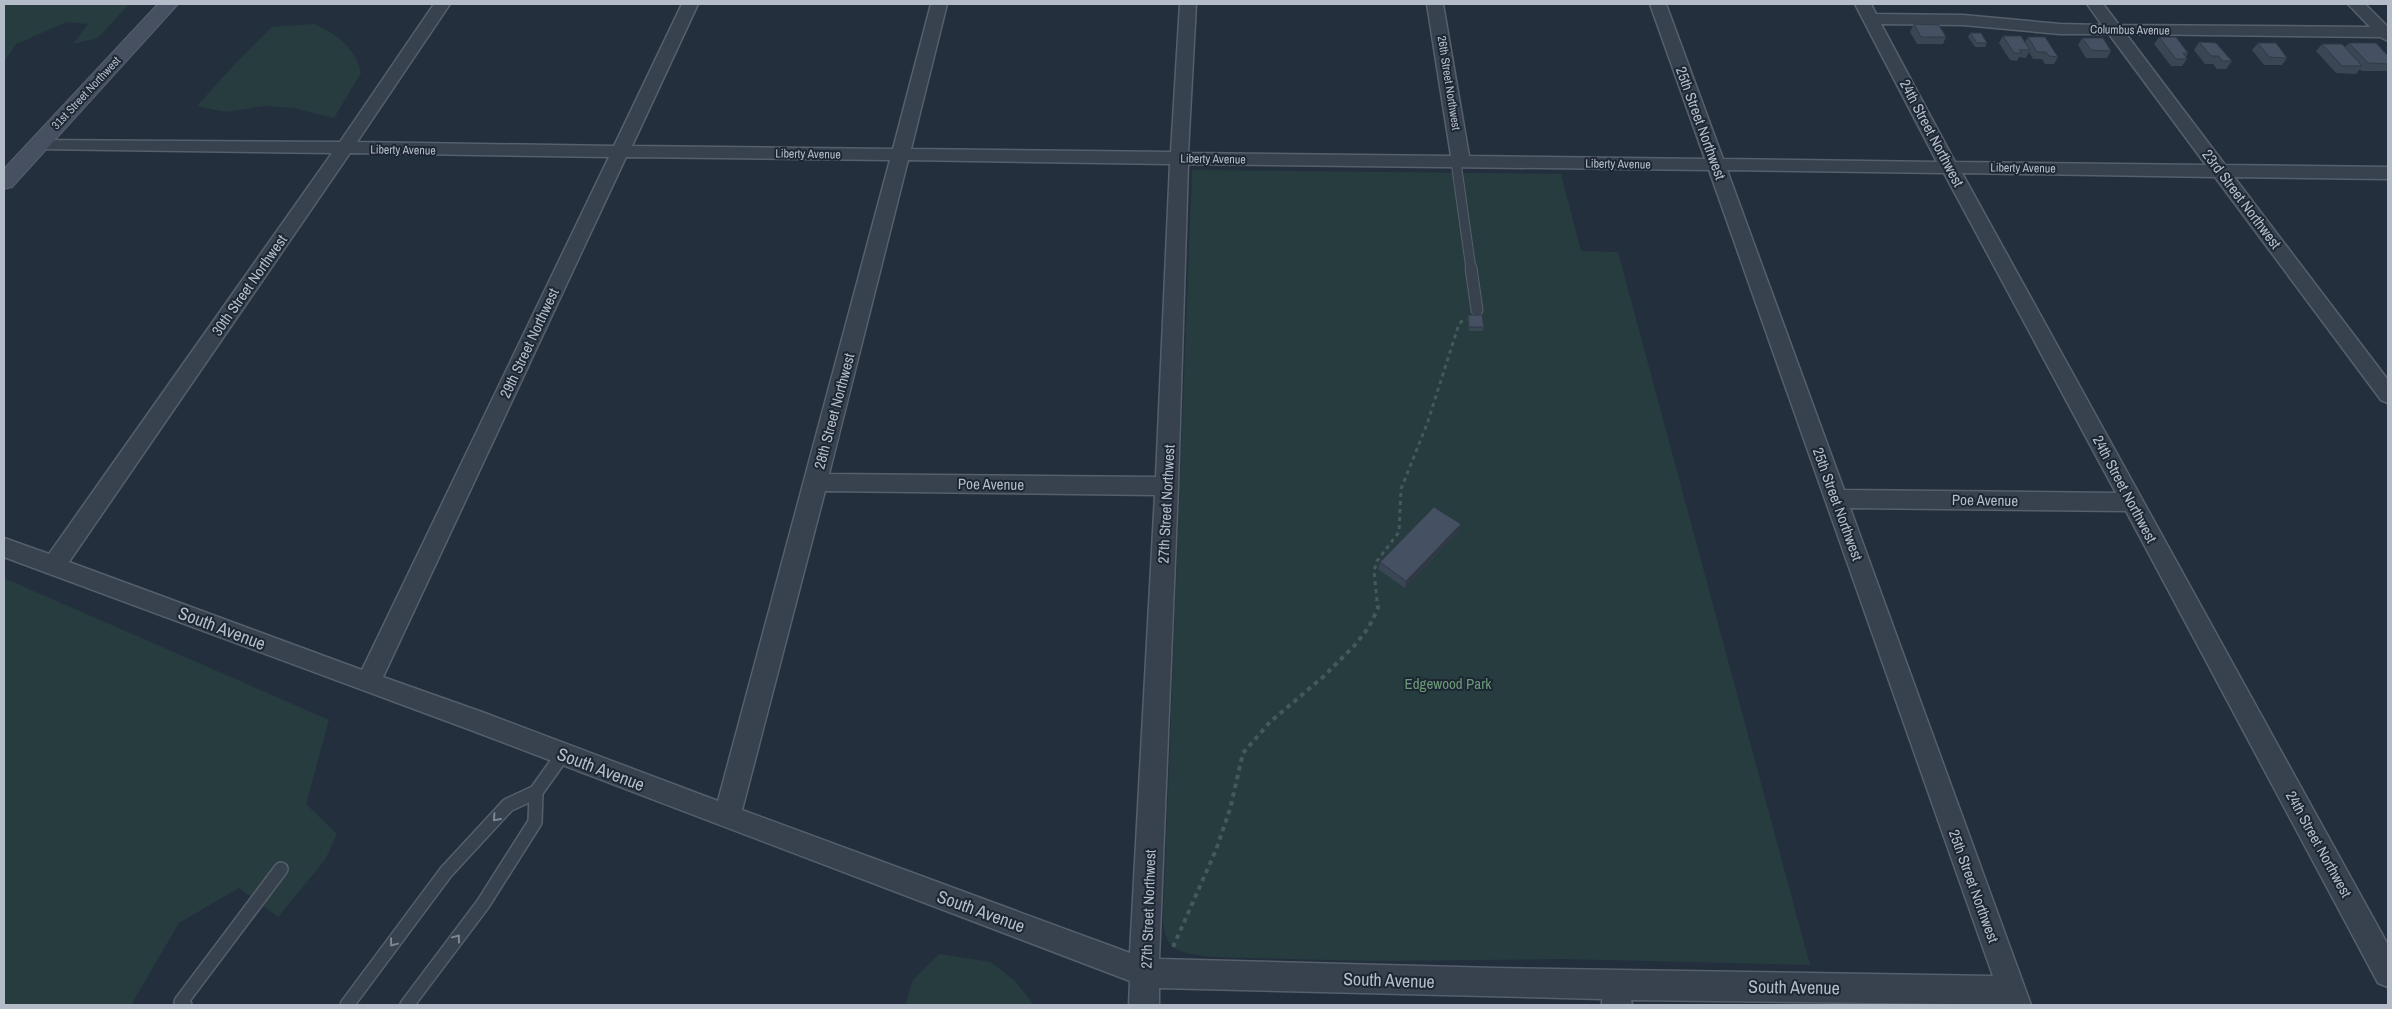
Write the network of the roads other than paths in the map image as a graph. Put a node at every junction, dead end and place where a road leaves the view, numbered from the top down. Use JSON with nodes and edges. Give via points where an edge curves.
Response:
{"nodes":[{"id":1,"x":168,"y":4,"type":"edge"},
{"id":2,"x":442,"y":4,"type":"edge"},
{"id":3,"x":690,"y":4,"type":"edge"},
{"id":4,"x":940,"y":4,"type":"edge"},
{"id":5,"x":1188,"y":4,"type":"edge"},
{"id":6,"x":1435,"y":4,"type":"edge"},
{"id":7,"x":1658,"y":4,"type":"edge"},
{"id":8,"x":2095,"y":4,"type":"edge"},
{"id":9,"x":2356,"y":4,"type":"edge"},
{"id":10,"x":1868,"y":11,"type":"edge"},
{"id":11,"x":2114,"y":30,"type":"junction"},
{"id":12,"x":2387,"y":33,"type":"edge"},
{"id":13,"x":38,"y":144,"type":"junction"},
{"id":14,"x":344,"y":149,"type":"junction"},
{"id":15,"x":620,"y":152,"type":"junction"},
{"id":16,"x":901,"y":155,"type":"junction"},
{"id":17,"x":1179,"y":159,"type":"junction"},
{"id":18,"x":1458,"y":162,"type":"junction"},
{"id":19,"x":1715,"y":165,"type":"junction"},
{"id":20,"x":1949,"y":167,"type":"junction"},
{"id":21,"x":2221,"y":171,"type":"junction"},
{"id":22,"x":2388,"y":173,"type":"edge"},
{"id":23,"x":4,"y":182,"type":"edge"},
{"id":24,"x":1476,"y":310,"type":"road end"},
{"id":25,"x":2388,"y":396,"type":"edge"},
{"id":26,"x":815,"y":482,"type":"junction"},
{"id":27,"x":1167,"y":486,"type":"junction"},
{"id":28,"x":1836,"y":499,"type":"junction"},
{"id":29,"x":2133,"y":502,"type":"junction"},
{"id":30,"x":4,"y":546,"type":"edge"},
{"id":31,"x":54,"y":565,"type":"junction"},
{"id":32,"x":368,"y":683,"type":"junction"},
{"id":33,"x":563,"y":754,"type":"junction"},
{"id":34,"x":536,"y":792,"type":"junction"},
{"id":35,"x":727,"y":817,"type":"junction"},
{"id":36,"x":281,"y":869,"type":"dead end"},
{"id":37,"x":1146,"y":973,"type":"junction"},
{"id":38,"x":2388,"y":973,"type":"edge"},
{"id":39,"x":1616,"y":994,"type":"edge"},
{"id":40,"x":2015,"y":998,"type":"edge"},
{"id":41,"x":185,"y":1005,"type":"edge"},
{"id":42,"x":347,"y":1005,"type":"edge"},
{"id":43,"x":407,"y":1005,"type":"edge"},
{"id":44,"x":1144,"y":1005,"type":"edge"}],
"edges":[{"from":1,"to":13,"type":"main road","name":"31st Street Northwest"},
{"from":2,"to":14,"type":"street","name":"30th Street Northwest"},
{"from":3,"to":15,"type":"street","name":"29th Street Northwest"},
{"from":4,"to":16,"type":"street","name":"28th Street Northwest"},
{"from":5,"to":17,"type":"street","name":"27th Street Northwest"},
{"from":6,"to":18,"type":"street","name":"26th Street Northwest"},
{"from":7,"to":19,"type":"street","name":"25th Street Northwest"},
{"from":8,"to":11,"type":"street","name":"23rd Street Northwest"},
{"from":9,"to":12,"type":"street"},
{"from":10,"to":11,"type":"street","name":"Columbus Avenue","via":[[2060,29]]},
{"from":10,"to":20,"type":"street","name":"24th Street Northwest"},
{"from":11,"to":12,"type":"street","name":"Columbus Avenue"},
{"from":11,"to":21,"type":"street","name":"23rd Street Northwest"},
{"from":13,"to":14,"type":"street","name":"Liberty Avenue"},
{"from":13,"to":23,"type":"main road","name":"31st Street Northwest"},
{"from":14,"to":15,"type":"street","name":"Liberty Avenue"},
{"from":14,"to":31,"type":"street","name":"30th Street Northwest"},
{"from":15,"to":16,"type":"street","name":"Liberty Avenue"},
{"from":15,"to":32,"type":"street","name":"29th Street Northwest"},
{"from":16,"to":17,"type":"street","name":"Liberty Avenue"},
{"from":16,"to":26,"type":"street","name":"28th Street Northwest"},
{"from":17,"to":18,"type":"street","name":"Liberty Avenue"},
{"from":17,"to":27,"type":"street","name":"27th Street Northwest"},
{"from":18,"to":19,"type":"street","name":"Liberty Avenue"},
{"from":18,"to":24,"type":"lane"},
{"from":19,"to":20,"type":"street","name":"Liberty Avenue"},
{"from":19,"to":28,"type":"street","name":"25th Street Northwest"},
{"from":20,"to":21,"type":"street","name":"Liberty Avenue"},
{"from":20,"to":29,"type":"street","name":"24th Street Northwest"},
{"from":21,"to":22,"type":"street","name":"Liberty Avenue"},
{"from":21,"to":25,"type":"street","name":"23rd Street Northwest"},
{"from":26,"to":27,"type":"street","name":"Poe Avenue"},
{"from":26,"to":35,"type":"street","name":"28th Street Northwest"},
{"from":27,"to":37,"type":"street","name":"27th Street Northwest","via":[[1145,930]]},
{"from":28,"to":29,"type":"street","name":"Poe Avenue"},
{"from":28,"to":40,"type":"street","name":"25th Street Northwest"},
{"from":29,"to":38,"type":"street","name":"24th Street Northwest"},
{"from":30,"to":31,"type":"street","name":"South Avenue"},
{"from":31,"to":32,"type":"street","name":"South Avenue"},
{"from":32,"to":33,"type":"street","name":"South Avenue"},
{"from":33,"to":34,"type":"lane"},
{"from":33,"to":35,"type":"street","name":"South Avenue"},
{"from":34,"to":42,"type":"lane","one_way":true,"via":[[508,805],[446,872]]},
{"from":43,"to":34,"type":"lane","one_way":true,"via":[[483,904],[535,822]]},
{"from":35,"to":37,"type":"street","name":"South Avenue"},
{"from":36,"to":41,"type":"lane","via":[[181,1002]]},
{"from":37,"to":39,"type":"street","name":"South Avenue","via":[[1496,983]]},
{"from":37,"to":44,"type":"street","name":"27th Street Northwest"},
{"from":39,"to":40,"type":"street","name":"South Avenue"}]}
